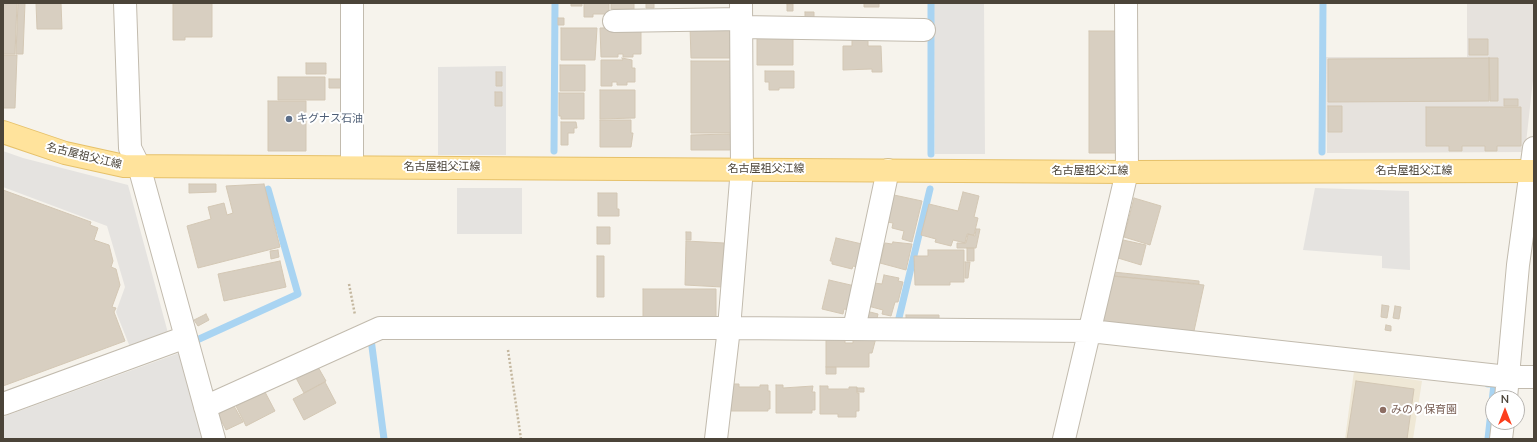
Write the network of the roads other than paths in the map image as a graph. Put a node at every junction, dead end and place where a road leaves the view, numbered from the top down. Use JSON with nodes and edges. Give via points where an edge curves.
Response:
{"nodes":[{"id":1,"x":125,"y":3,"type":"edge"},
{"id":2,"x":352,"y":3,"type":"edge"},
{"id":3,"x":1126,"y":3,"type":"edge"},
{"id":4,"x":741,"y":16,"type":"edge"},
{"id":5,"x":614,"y":21,"type":"dead end"},
{"id":6,"x":924,"y":30,"type":"dead end"},
{"id":7,"x":3,"y":132,"type":"edge"},
{"id":8,"x":1534,"y":148,"type":"edge"},
{"id":9,"x":139,"y":166,"type":"junction"},
{"id":10,"x":352,"y":167,"type":"junction"},
{"id":11,"x":742,"y":168,"type":"junction"},
{"id":12,"x":888,"y":170,"type":"junction"},
{"id":13,"x":1533,"y":170,"type":"edge"},
{"id":14,"x":1127,"y":172,"type":"junction"},
{"id":15,"x":729,"y":328,"type":"junction"},
{"id":16,"x":854,"y":329,"type":"junction"},
{"id":17,"x":1090,"y":331,"type":"junction"},
{"id":18,"x":186,"y":337,"type":"junction"},
{"id":19,"x":1508,"y":377,"type":"junction"},
{"id":20,"x":1534,"y":377,"type":"edge"},
{"id":21,"x":1507,"y":390,"type":"edge"},
{"id":22,"x":3,"y":404,"type":"edge"},
{"id":23,"x":205,"y":407,"type":"junction"},
{"id":24,"x":214,"y":439,"type":"edge"},
{"id":25,"x":716,"y":439,"type":"edge"},
{"id":26,"x":1064,"y":439,"type":"edge"}],
"edges":[{"from":1,"to":9,"type":"street","via":[[130,148]]},
{"from":2,"to":10,"type":"street"},
{"from":3,"to":14,"type":"street"},
{"from":4,"to":5,"type":"street"},
{"from":4,"to":6,"type":"street"},
{"from":4,"to":11,"type":"street"},
{"from":7,"to":9,"type":"main road","name":"名古屋祖父江線","via":[[66,153],[124,166]]},
{"from":8,"to":13,"type":"street"},
{"from":9,"to":10,"type":"main road","name":"名古屋祖父江線"},
{"from":9,"to":18,"type":"street"},
{"from":10,"to":11,"type":"main road","name":"名古屋祖父江線"},
{"from":11,"to":12,"type":"main road","name":"名古屋祖父江線"},
{"from":11,"to":15,"type":"street"},
{"from":12,"to":14,"type":"main road","name":"名古屋祖父江線"},
{"from":12,"to":16,"type":"street"},
{"from":13,"to":14,"type":"main road","name":"名古屋祖父江線"},
{"from":13,"to":19,"type":"street","via":[[1518,265]]},
{"from":14,"to":17,"type":"street"},
{"from":15,"to":16,"type":"street"},
{"from":15,"to":23,"type":"street","via":[[380,328]]},
{"from":15,"to":25,"type":"street"},
{"from":16,"to":17,"type":"street"},
{"from":17,"to":19,"type":"street"},
{"from":17,"to":26,"type":"street"},
{"from":18,"to":22,"type":"street"},
{"from":18,"to":23,"type":"street"},
{"from":19,"to":20,"type":"street"},
{"from":19,"to":21,"type":"street"},
{"from":23,"to":24,"type":"street"}]}
